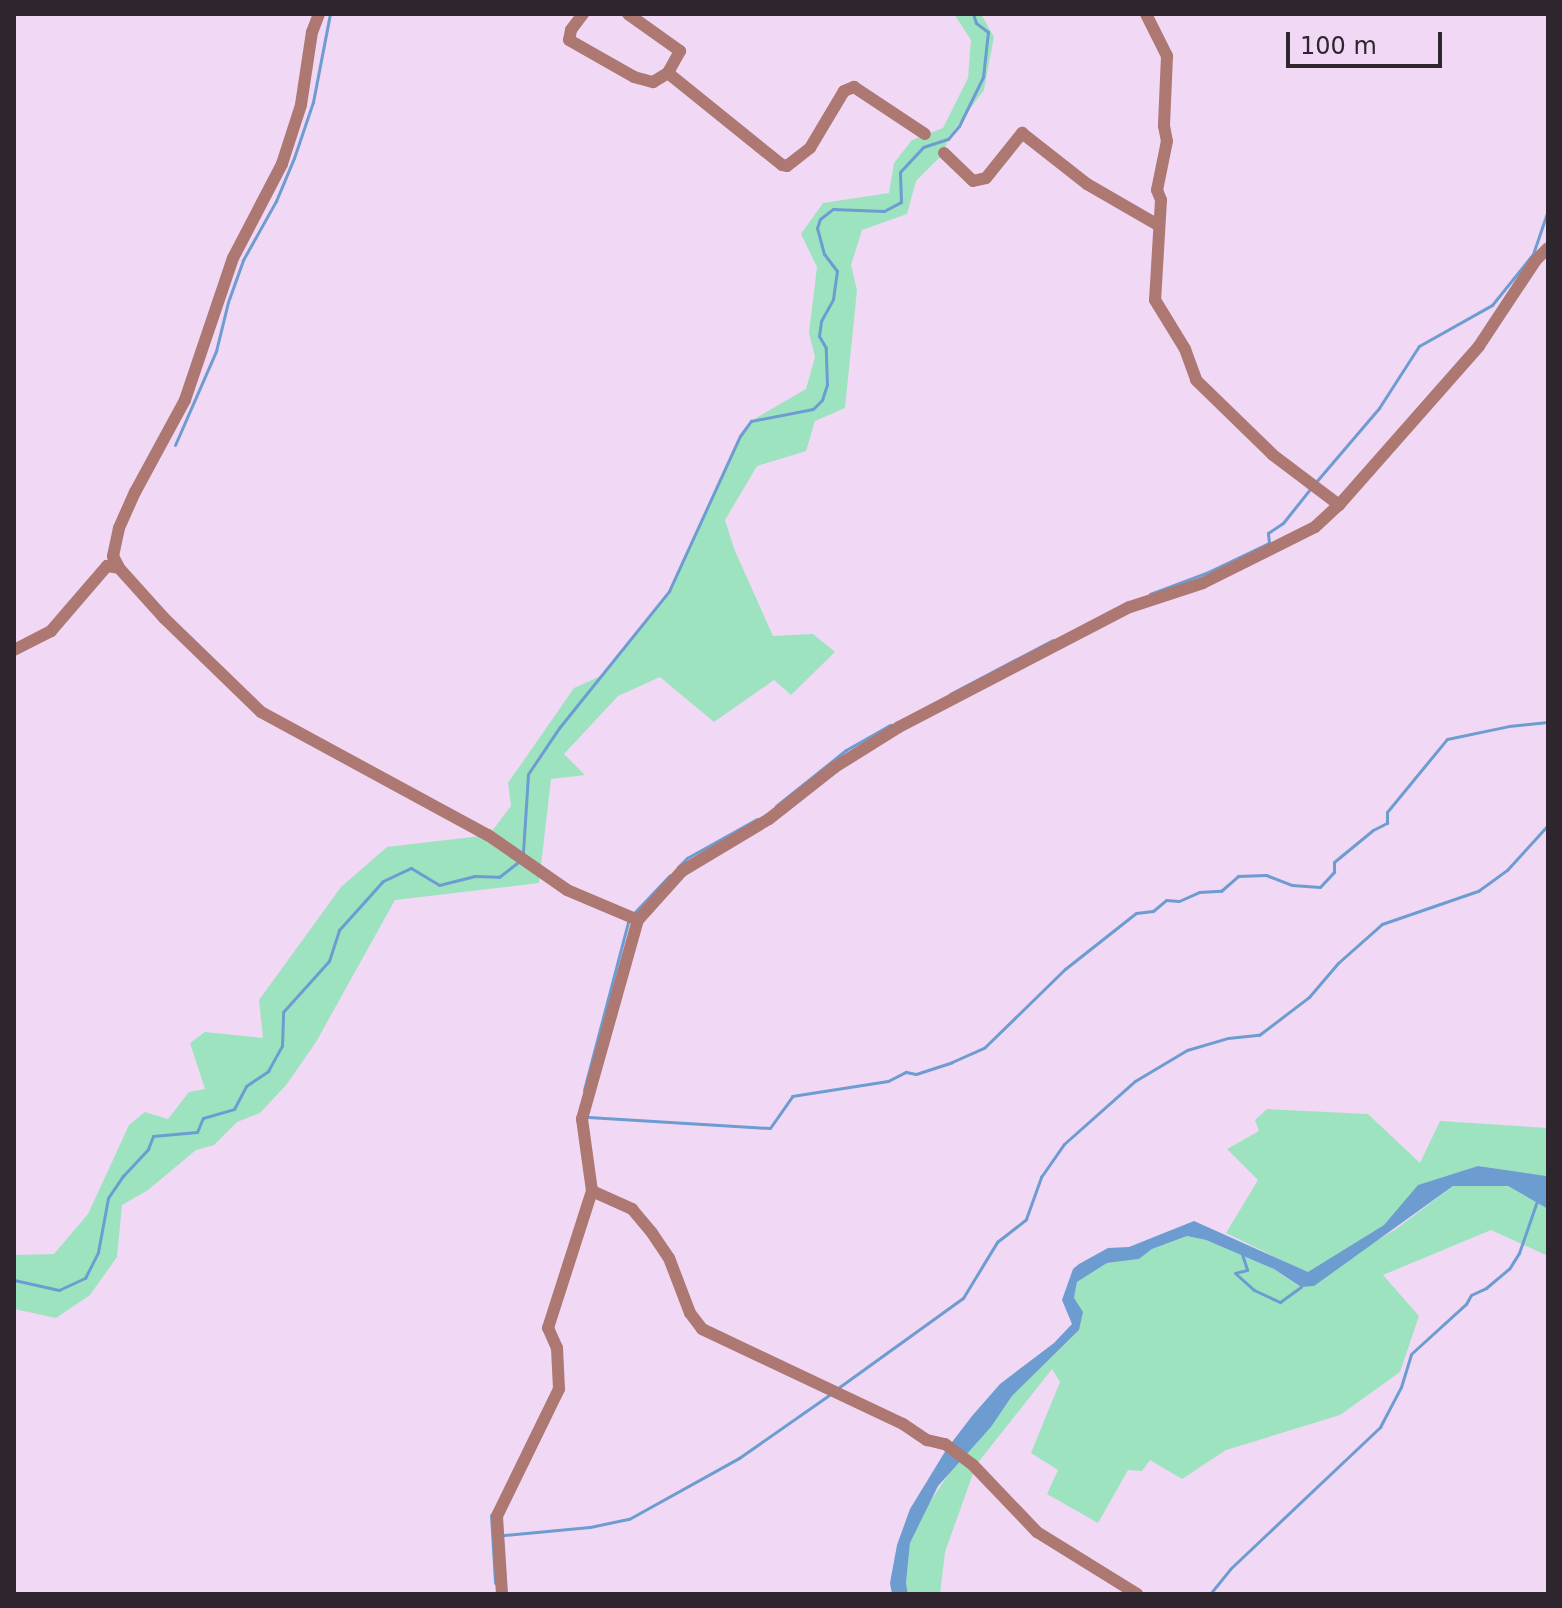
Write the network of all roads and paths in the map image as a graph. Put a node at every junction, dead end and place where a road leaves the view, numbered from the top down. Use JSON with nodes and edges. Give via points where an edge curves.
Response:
{"nodes":[{"id":1,"x":319,"y":14,"type":"edge"},
{"id":2,"x":583,"y":14,"type":"edge"},
{"id":3,"x":628,"y":14,"type":"edge"},
{"id":4,"x":1146,"y":14,"type":"edge"},
{"id":5,"x":668,"y":73,"type":"junction"},
{"id":6,"x":925,"y":134,"type":"dead end"},
{"id":7,"x":944,"y":153,"type":"dead end"},
{"id":8,"x":1158,"y":225,"type":"junction"},
{"id":9,"x":1548,"y":248,"type":"edge"},
{"id":10,"x":1339,"y":505,"type":"junction"},
{"id":11,"x":119,"y":568,"type":"junction"},
{"id":12,"x":14,"y":650,"type":"edge"},
{"id":13,"x":638,"y":920,"type":"junction"},
{"id":14,"x":592,"y":1191,"type":"junction"},
{"id":15,"x":502,"y":1594,"type":"edge"},
{"id":16,"x":1137,"y":1594,"type":"edge"}],
"edges":[{"from":1,"to":11,"type":"street","via":[[286,154],[233,258],[185,400],[119,528],[113,556]]},
{"from":2,"to":5,"type":"street","via":[[569,40],[634,77],[653,82]]},
{"from":3,"to":5,"type":"street","via":[[680,51]]},
{"from":4,"to":8,"type":"street","via":[[1167,56],[1167,141],[1157,190]]},
{"from":5,"to":6,"type":"street","via":[[782,165],[810,148],[844,91],[854,87]]},
{"from":7,"to":8,"type":"street","via":[[973,181],[986,178],[1022,133],[1087,184]]},
{"from":8,"to":10,"type":"street","via":[[1155,300],[1185,349],[1196,380],[1273,455]]},
{"from":9,"to":10,"type":"street","via":[[1479,346]]},
{"from":10,"to":13,"type":"street","via":[[1315,527],[1203,583],[1130,607],[899,727],[835,767],[769,819],[682,871]]},
{"from":11,"to":12,"type":"street","via":[[107,566],[51,631]]},
{"from":11,"to":13,"type":"street","via":[[261,712],[488,835],[567,890]]},
{"from":13,"to":14,"type":"street","via":[[582,1119]]},
{"from":14,"to":15,"type":"street","via":[[548,1328],[557,1348],[559,1389],[497,1516]]},
{"from":14,"to":16,"type":"street","via":[[632,1209],[652,1233],[702,1329],[882,1413],[927,1440],[945,1444],[1037,1532]]}]}
